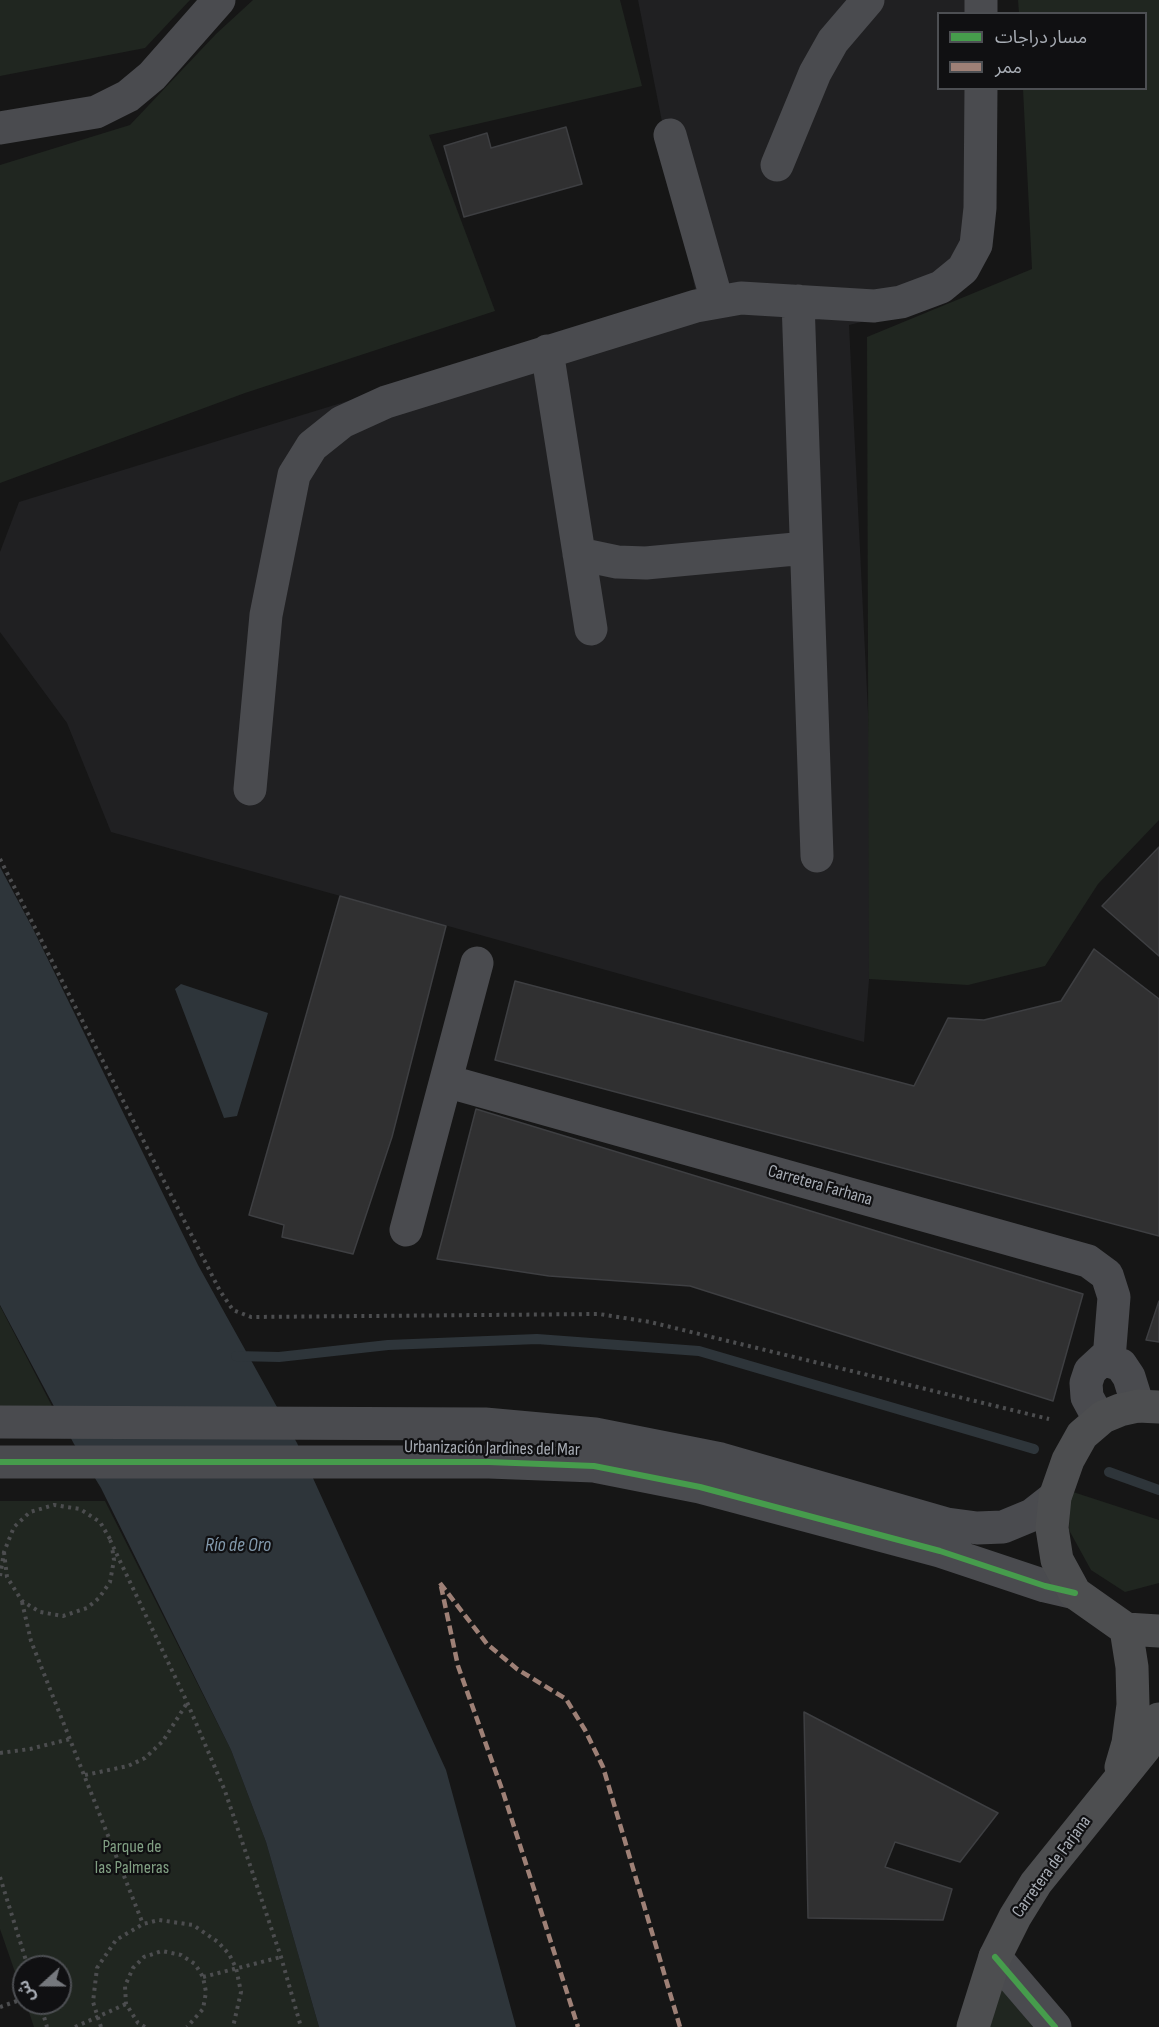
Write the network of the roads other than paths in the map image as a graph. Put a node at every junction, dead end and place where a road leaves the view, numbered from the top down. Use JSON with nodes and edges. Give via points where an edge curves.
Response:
{"nodes":[{"id":1,"x":219,"y":0,"type":"edge"},
{"id":2,"x":868,"y":0,"type":"edge"},
{"id":3,"x":981,"y":90,"type":"edge"},
{"id":4,"x":0,"y":128,"type":"edge"},
{"id":5,"x":670,"y":135,"type":"dead end"},
{"id":6,"x":777,"y":165,"type":"dead end"},
{"id":7,"x":717,"y":301,"type":"junction"},
{"id":8,"x":798,"y":301,"type":"junction"},
{"id":9,"x":547,"y":351,"type":"junction"},
{"id":10,"x":806,"y":548,"type":"junction"},
{"id":11,"x":579,"y":554,"type":"junction"},
{"id":12,"x":591,"y":629,"type":"dead end"},
{"id":13,"x":250,"y":789,"type":"dead end"},
{"id":14,"x":817,"y":856,"type":"dead end"},
{"id":15,"x":477,"y":963,"type":"dead end"},
{"id":16,"x":446,"y":1081,"type":"junction"},
{"id":17,"x":406,"y":1230,"type":"dead end"},
{"id":18,"x":1109,"y":1359,"type":"junction"},
{"id":19,"x":1149,"y":1407,"type":"edge"},
{"id":20,"x":1103,"y":1417,"type":"junction"},
{"id":21,"x":0,"y":1422,"type":"edge"},
{"id":22,"x":0,"y":1462,"type":"edge"},
{"id":23,"x":1055,"y":1497,"type":"junction"},
{"id":24,"x":1076,"y":1593,"type":"junction"},
{"id":25,"x":1126,"y":1629,"type":"junction"},
{"id":26,"x":1159,"y":1631,"type":"edge"},
{"id":27,"x":1159,"y":1719,"type":"edge"},
{"id":28,"x":1117,"y":1780,"type":"junction"},
{"id":29,"x":995,"y":1957,"type":"junction"},
{"id":30,"x":973,"y":2027,"type":"edge"},
{"id":31,"x":1055,"y":2027,"type":"edge"}],
"edges":[{"from":1,"to":4,"type":"street","via":[[152,76],[128,96],[96,112]]},
{"from":2,"to":6,"type":"street","via":[[833,41],[815,73]]},
{"from":3,"to":8,"type":"street","via":[[980,208],[976,245],[963,269],[940,287],[901,302],[874,306]]},
{"from":5,"to":7,"type":"street"},
{"from":7,"to":8,"type":"street"},
{"from":7,"to":9,"type":"street"},
{"from":8,"to":10,"type":"street"},
{"from":9,"to":11,"type":"street"},
{"from":9,"to":13,"type":"street","via":[[386,402],[342,422],[312,446],[294,475],[266,615]]},
{"from":10,"to":11,"type":"street","via":[[646,563]]},
{"from":10,"to":14,"type":"street"},
{"from":11,"to":12,"type":"street"},
{"from":15,"to":16,"type":"street"},
{"from":16,"to":17,"type":"street"},
{"from":16,"to":18,"type":"street","name":"Carretera Farhana","via":[[1088,1261],[1107,1275],[1113,1291]]},
{"from":18,"to":19,"type":"street","via":[[1120,1365]]},
{"from":18,"to":20,"type":"street","via":[[1096,1362],[1086,1383],[1087,1396]]},
{"from":19,"to":20,"type":"main road"},
{"from":20,"to":23,"type":"main road","via":[[1082,1436],[1068,1460]]},
{"from":21,"to":23,"type":"street","name":"Urbanización Jardines del Mar","via":[[485,1424],[595,1434],[721,1459],[947,1524],[977,1528],[1004,1527],[1032,1515]]},
{"from":22,"to":24,"type":"street","name":"Urbanización Jardines del Mar","via":[[489,1462],[594,1466],[700,1487],[940,1551]]},
{"from":23,"to":24,"type":"main road","via":[[1052,1528],[1057,1560]]},
{"from":24,"to":25,"type":"main road"},
{"from":25,"to":26,"type":"main road"},
{"from":25,"to":28,"type":"main road","name":"Carretera de Farjana","via":[[1133,1705],[1128,1743]]},
{"from":27,"to":28,"type":"main road","name":"Carretera de Farjana","via":[[1144,1749]]},
{"from":28,"to":29,"type":"main road","name":"Carretera de Farjana","via":[[1036,1884]]},
{"from":29,"to":30,"type":"main road","name":"Carretera de Farjana"},
{"from":29,"to":31,"type":"street"}]}
